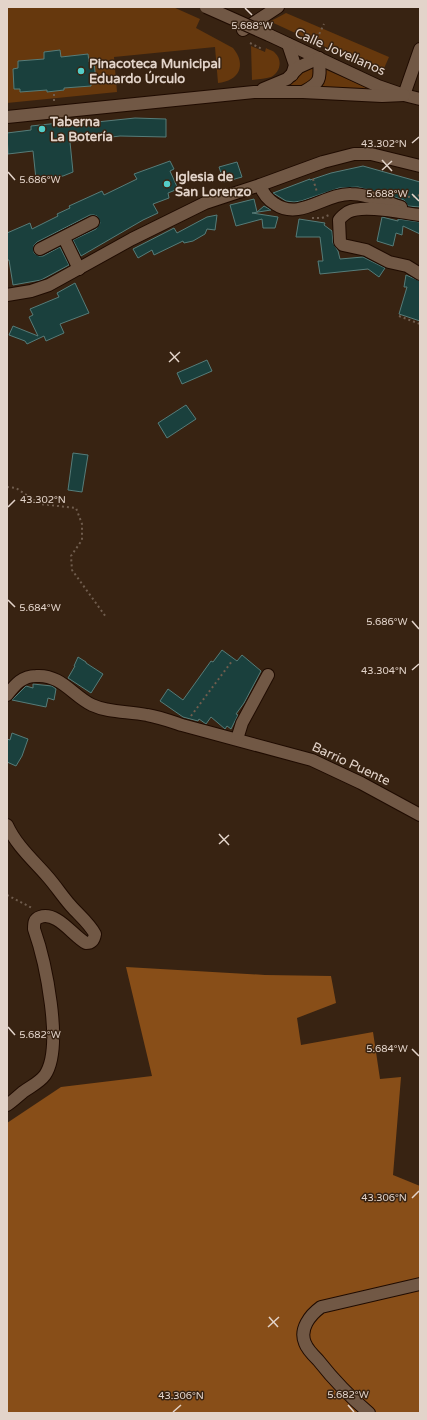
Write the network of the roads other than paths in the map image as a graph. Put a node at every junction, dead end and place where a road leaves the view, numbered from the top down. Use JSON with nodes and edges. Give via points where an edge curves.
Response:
{"nodes":[{"id":1,"x":206,"y":7,"type":"edge"},
{"id":2,"x":278,"y":7,"type":"edge"},
{"id":3,"x":243,"y":30,"type":"dead end"},
{"id":4,"x":288,"y":44,"type":"junction"},
{"id":5,"x":420,"y":49,"type":"edge"},
{"id":6,"x":314,"y":56,"type":"junction"},
{"id":7,"x":292,"y":75,"type":"junction"},
{"id":8,"x":254,"y":92,"type":"junction"},
{"id":9,"x":303,"y":92,"type":"junction"},
{"id":10,"x":404,"y":95,"type":"junction"},
{"id":11,"x":420,"y":99,"type":"edge"},
{"id":12,"x":7,"y":116,"type":"edge"},
{"id":13,"x":420,"y":166,"type":"edge"},
{"id":14,"x":260,"y":185,"type":"junction"},
{"id":15,"x":420,"y":215,"type":"edge"},
{"id":16,"x":93,"y":222,"type":"dead end"},
{"id":17,"x":64,"y":238,"type":"junction"},
{"id":18,"x":40,"y":249,"type":"dead end"},
{"id":19,"x":79,"y":269,"type":"junction"},
{"id":20,"x":420,"y":274,"type":"edge"},
{"id":21,"x":7,"y":295,"type":"edge"},
{"id":22,"x":268,"y":675,"type":"dead end"},
{"id":23,"x":7,"y":695,"type":"edge"},
{"id":24,"x":240,"y":740,"type":"junction"},
{"id":25,"x":420,"y":815,"type":"edge"},
{"id":26,"x":7,"y":825,"type":"edge"},
{"id":27,"x":7,"y":1105,"type":"edge"},
{"id":28,"x":420,"y":1284,"type":"edge"},
{"id":29,"x":369,"y":1413,"type":"edge"}],
"edges":[{"from":1,"to":4,"type":"street","name":"Calle Jovellanos","bridge":true},
{"from":2,"to":3,"type":"street"},
{"from":4,"to":6,"type":"street","name":"Calle Jovellanos"},
{"from":4,"to":7,"type":"street","via":[[295,65]]},
{"from":5,"to":10,"type":"street"},
{"from":6,"to":7,"type":"street"},
{"from":6,"to":9,"type":"street","via":[[319,79],[315,86]]},
{"from":6,"to":10,"type":"street","name":"Calle Jovellanos","via":[[378,86]]},
{"from":7,"to":8,"type":"street","via":[[277,84]]},
{"from":8,"to":9,"type":"street"},
{"from":8,"to":12,"type":"street"},
{"from":9,"to":10,"type":"street"},
{"from":10,"to":11,"type":"street","name":"Calle Jovellanos"},
{"from":13,"to":14,"type":"street","via":[[371,154],[354,154],[308,167]]},
{"from":14,"to":15,"type":"street","via":[[268,199],[285,208],[300,209],[343,194],[351,194],[406,208]]},
{"from":14,"to":19,"type":"street","via":[[205,203]]},
{"from":15,"to":20,"type":"street","via":[[355,209],[338,220],[338,234],[343,245],[366,250],[389,262],[407,266]]},
{"from":16,"to":17,"type":"street"},
{"from":17,"to":18,"type":"street"},
{"from":17,"to":19,"type":"street"},
{"from":19,"to":21,"type":"street","via":[[49,285]]},
{"from":22,"to":24,"type":"street","via":[[242,723]]},
{"from":23,"to":24,"type":"street","name":"Barrio Puente","via":[[22,679],[36,676],[49,678],[62,682],[92,705],[165,719]]},
{"from":24,"to":25,"type":"street","name":"Barrio Puente","via":[[312,760]]},
{"from":26,"to":27,"type":"street","via":[[20,846],[90,925],[95,934],[90,943],[86,943],[50,916],[37,918],[34,923],[45,967],[53,1026],[52,1052],[44,1076]]},
{"from":28,"to":29,"type":"street","via":[[321,1308],[306,1322],[303,1333],[305,1343],[331,1376]]}]}
